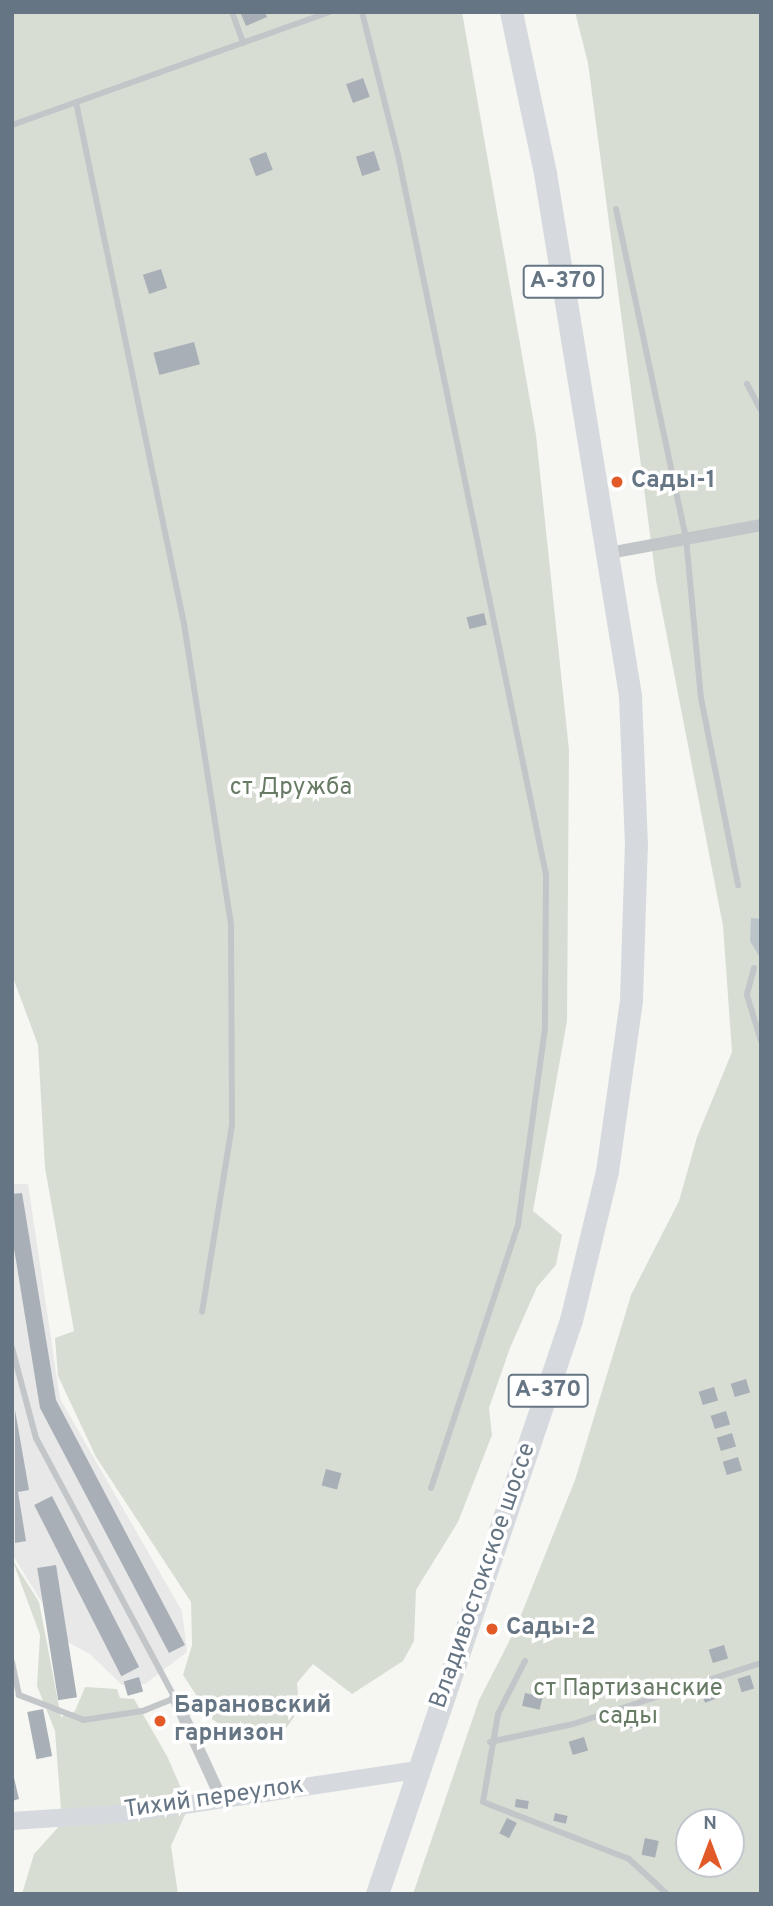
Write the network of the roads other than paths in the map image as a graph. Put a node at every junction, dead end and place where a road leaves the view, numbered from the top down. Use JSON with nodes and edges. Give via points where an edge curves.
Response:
{"nodes":[{"id":1,"x":232,"y":12,"type":"edge"},
{"id":2,"x":329,"y":12,"type":"edge"},
{"id":3,"x":362,"y":12,"type":"edge"},
{"id":4,"x":511,"y":12,"type":"edge"},
{"id":5,"x":243,"y":43,"type":"junction"},
{"id":6,"x":76,"y":102,"type":"junction"},
{"id":7,"x":12,"y":125,"type":"edge"},
{"id":8,"x":616,"y":209,"type":"dead end"},
{"id":9,"x":747,"y":384,"type":"dead end"},
{"id":10,"x":761,"y":410,"type":"edge"},
{"id":11,"x":761,"y":524,"type":"edge"},
{"id":12,"x":685,"y":537,"type":"junction"},
{"id":13,"x":609,"y":553,"type":"junction"},
{"id":14,"x":738,"y":885,"type":"dead end"},
{"id":15,"x":754,"y":968,"type":"dead end"},
{"id":16,"x":761,"y":1041,"type":"edge"},
{"id":17,"x":202,"y":1312,"type":"dead end"},
{"id":18,"x":12,"y":1348,"type":"edge"},
{"id":19,"x":16,"y":1381,"type":"edge"},
{"id":20,"x":431,"y":1488,"type":"dead end"},
{"id":21,"x":525,"y":1661,"type":"dead end"},
{"id":22,"x":12,"y":1662,"type":"edge"},
{"id":23,"x":761,"y":1663,"type":"edge"},
{"id":24,"x":175,"y":1698,"type":"junction"},
{"id":25,"x":489,"y":1742,"type":"junction"},
{"id":26,"x":416,"y":1770,"type":"junction"},
{"id":27,"x":221,"y":1798,"type":"junction"},
{"id":28,"x":12,"y":1821,"type":"edge"},
{"id":29,"x":377,"y":1894,"type":"edge"},
{"id":30,"x":667,"y":1894,"type":"edge"}],
"edges":[{"from":1,"to":5,"type":"lane"},
{"from":2,"to":5,"type":"lane"},
{"from":3,"to":20,"type":"lane","via":[[398,155],[546,875],[545,1028],[518,1225]]},
{"from":4,"to":13,"type":"highway","name":"Владивостокское шоссе","number":"А-370"},
{"from":5,"to":6,"type":"lane"},
{"from":6,"to":7,"type":"lane"},
{"from":6,"to":17,"type":"lane","via":[[184,624],[231,923],[232,1125]]},
{"from":8,"to":12,"type":"lane"},
{"from":9,"to":10,"type":"lane"},
{"from":11,"to":12,"type":"street"},
{"from":12,"to":13,"type":"street"},
{"from":12,"to":14,"type":"lane","via":[[701,698]]},
{"from":13,"to":26,"type":"highway","name":"Владивостокское шоссе","number":"А-370","via":[[630,695],[636,858],[631,1000],[607,1171],[571,1320]]},
{"from":15,"to":16,"type":"lane","via":[[747,995]]},
{"from":18,"to":19,"type":"lane"},
{"from":19,"to":24,"type":"lane","via":[[36,1438]]},
{"from":21,"to":25,"type":"lane"},
{"from":22,"to":24,"type":"lane","via":[[19,1695],[84,1720]]},
{"from":23,"to":25,"type":"lane","via":[[573,1724]]},
{"from":24,"to":27,"type":"street"},
{"from":25,"to":30,"type":"lane","via":[[484,1802],[629,1859]]},
{"from":26,"to":27,"type":"street","name":"Тихий переулок"},
{"from":26,"to":29,"type":"highway","name":"Владивостокское шоссе","number":"А-370"},
{"from":27,"to":28,"type":"street","name":"Тихий переулок","via":[[132,1813]]}]}
